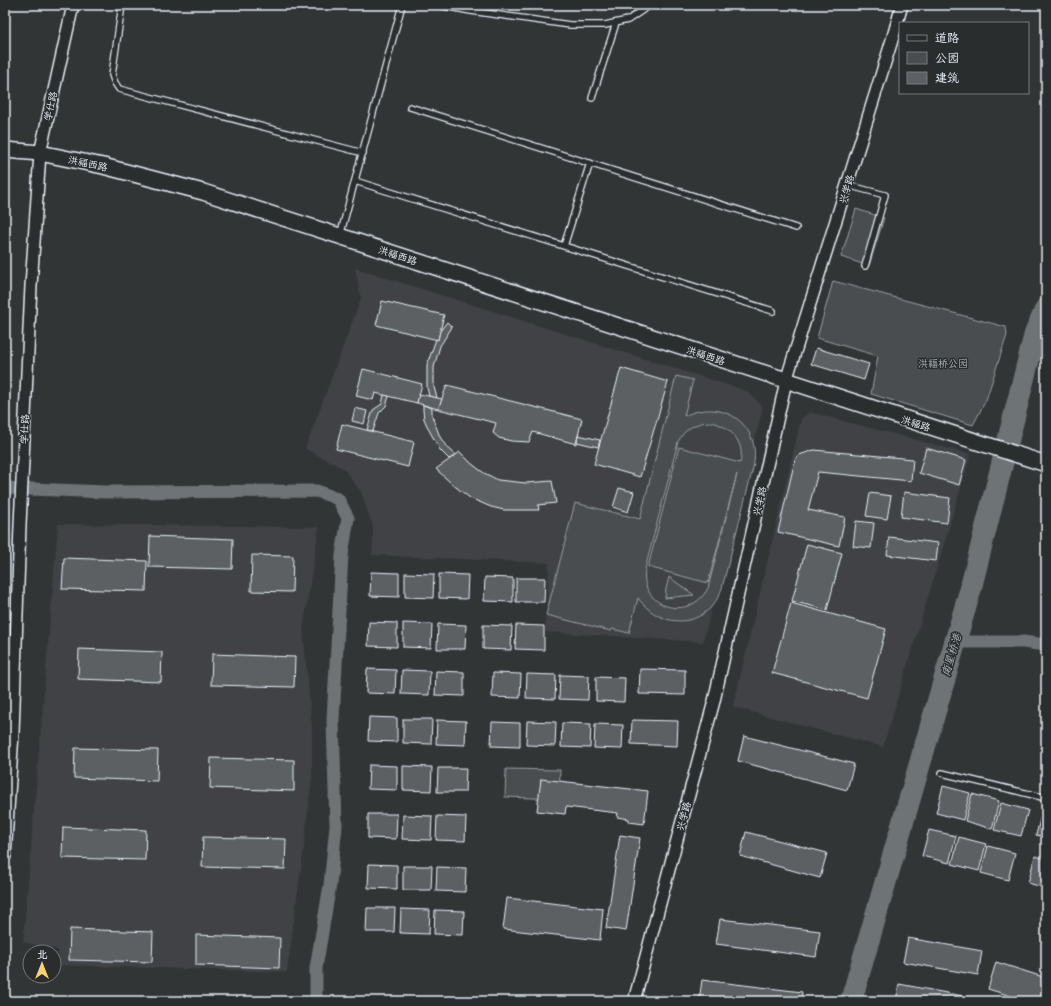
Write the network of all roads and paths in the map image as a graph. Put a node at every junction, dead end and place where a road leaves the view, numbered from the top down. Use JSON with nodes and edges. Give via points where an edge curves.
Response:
{"nodes":[{"id":1,"x":72,"y":5,"type":"edge"},
{"id":2,"x":122,"y":5,"type":"edge"},
{"id":3,"x":402,"y":5,"type":"edge"},
{"id":4,"x":438,"y":5,"type":"edge"},
{"id":5,"x":650,"y":5,"type":"edge"},
{"id":6,"x":902,"y":5,"type":"edge"},
{"id":7,"x":616,"y":23,"type":"junction"},
{"id":8,"x":592,"y":98,"type":"dead end"},
{"id":9,"x":410,"y":107,"type":"dead end"},
{"id":10,"x":5,"y":150,"type":"edge"},
{"id":11,"x":40,"y":153,"type":"junction"},
{"id":12,"x":363,"y":153,"type":"junction"},
{"id":13,"x":590,"y":163,"type":"junction"},
{"id":14,"x":355,"y":181,"type":"junction"},
{"id":15,"x":847,"y":185,"type":"junction"},
{"id":16,"x":796,"y":228,"type":"dead end"},
{"id":17,"x":340,"y":237,"type":"junction"},
{"id":18,"x":564,"y":246,"type":"junction"},
{"id":19,"x":865,"y":266,"type":"dead end"},
{"id":20,"x":773,"y":311,"type":"dead end"},
{"id":21,"x":786,"y":381,"type":"junction"},
{"id":22,"x":1039,"y":462,"type":"edge"},
{"id":23,"x":942,"y":773,"type":"dead end"},
{"id":24,"x":1046,"y":798,"type":"edge"},
{"id":25,"x":5,"y":856,"type":"edge"},
{"id":26,"x":634,"y":1001,"type":"edge"}],
"edges":[{"from":1,"to":11,"type":"street","name":"学仕路"},
{"from":2,"to":12,"type":"lane","via":[[112,75],[119,89]]},
{"from":3,"to":12,"type":"lane"},
{"from":4,"to":7,"type":"lane","via":[[570,25]]},
{"from":5,"to":7,"type":"lane","via":[[628,20]]},
{"from":6,"to":15,"type":"street","name":"兴学路"},
{"from":7,"to":8,"type":"lane"},
{"from":9,"to":13,"type":"lane"},
{"from":10,"to":11,"type":"street","name":"洪福西路"},
{"from":11,"to":17,"type":"street","name":"洪福西路","via":[[103,166],[203,192]]},
{"from":11,"to":25,"type":"street","name":"学仕路","via":[[22,465],[13,733]]},
{"from":12,"to":14,"type":"lane"},
{"from":13,"to":16,"type":"lane"},
{"from":13,"to":18,"type":"lane"},
{"from":14,"to":17,"type":"lane"},
{"from":14,"to":18,"type":"lane"},
{"from":15,"to":19,"type":"lane","via":[[885,195]]},
{"from":15,"to":21,"type":"street","name":"兴学路"},
{"from":17,"to":21,"type":"street","name":"洪福西路"},
{"from":18,"to":20,"type":"lane"},
{"from":21,"to":22,"type":"street","name":"洪福路"},
{"from":21,"to":26,"type":"street","name":"兴学路","via":[[714,701]]},
{"from":23,"to":24,"type":"lane"}]}
